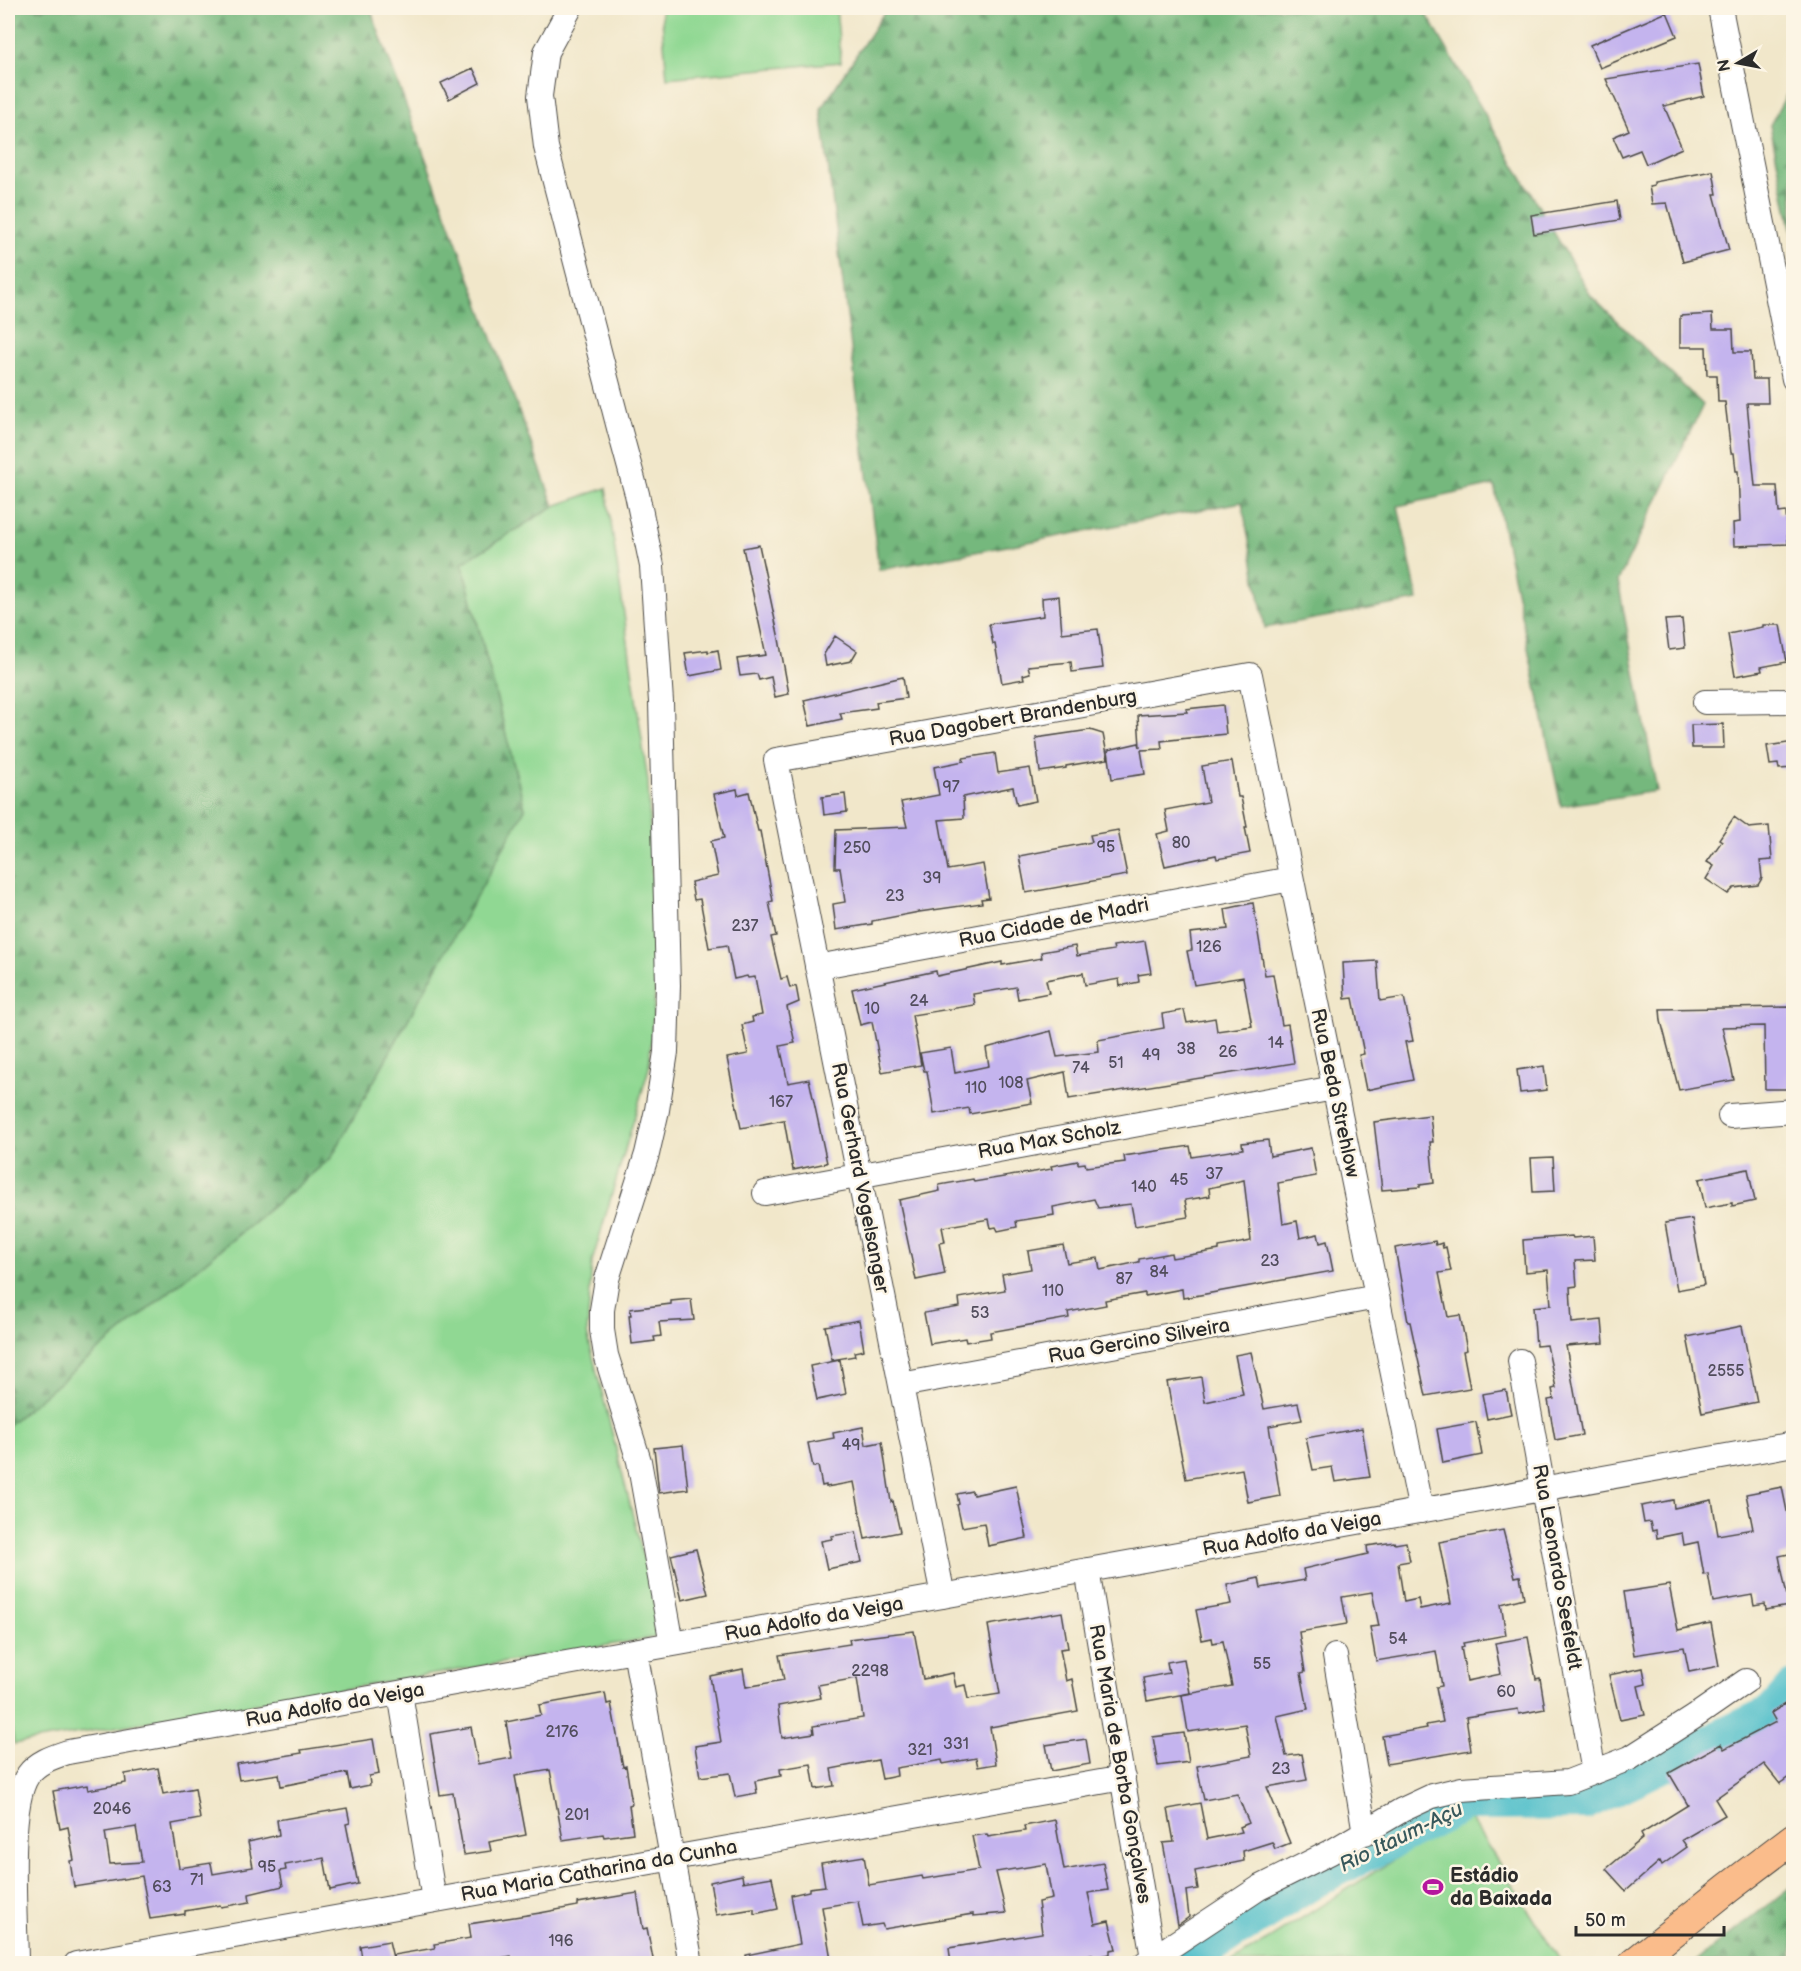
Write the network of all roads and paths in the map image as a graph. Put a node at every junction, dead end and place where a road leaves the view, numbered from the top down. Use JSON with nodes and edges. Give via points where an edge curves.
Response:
{"nodes":[{"id":1,"x":570,"y":8,"type":"edge"},
{"id":2,"x":1719,"y":8,"type":"edge"},
{"id":3,"x":1794,"y":379,"type":"edge"},
{"id":4,"x":1250,"y":675,"type":"joint"},
{"id":5,"x":1794,"y":701,"type":"edge"},
{"id":6,"x":1705,"y":702,"type":"dead end"},
{"id":7,"x":776,"y":760,"type":"joint"},
{"id":8,"x":1292,"y":879,"type":"junction"},
{"id":9,"x":817,"y":967,"type":"junction"},
{"id":10,"x":1334,"y":1088,"type":"junction"},
{"id":11,"x":1794,"y":1111,"type":"edge"},
{"id":12,"x":1730,"y":1116,"type":"dead end"},
{"id":13,"x":859,"y":1175,"type":"junction"},
{"id":14,"x":765,"y":1193,"type":"dead end"},
{"id":15,"x":1377,"y":1297,"type":"junction"},
{"id":16,"x":1520,"y":1361,"type":"dead end"},
{"id":17,"x":901,"y":1385,"type":"junction"},
{"id":18,"x":1794,"y":1444,"type":"edge"},
{"id":19,"x":1543,"y":1489,"type":"junction"},
{"id":20,"x":1420,"y":1511,"type":"junction"},
{"id":21,"x":1087,"y":1570,"type":"junction"},
{"id":22,"x":944,"y":1596,"type":"junction"},
{"id":23,"x":672,"y":1644,"type":"junction"},
{"id":24,"x":635,"y":1651,"type":"junction"},
{"id":25,"x":1335,"y":1656,"type":"dead end"},
{"id":26,"x":1746,"y":1681,"type":"dead end"},
{"id":27,"x":400,"y":1693,"type":"junction"},
{"id":28,"x":1594,"y":1772,"type":"junction"},
{"id":29,"x":15,"y":1776,"type":"edge"},
{"id":30,"x":1122,"y":1778,"type":"junction"},
{"id":31,"x":1365,"y":1833,"type":"junction"},
{"id":32,"x":1794,"y":1838,"type":"edge"},
{"id":33,"x":672,"y":1858,"type":"junction"},
{"id":34,"x":434,"y":1900,"type":"junction"},
{"id":35,"x":1149,"y":1961,"type":"edge"},
{"id":36,"x":16,"y":1964,"type":"edge"},
{"id":37,"x":76,"y":1964,"type":"edge"},
{"id":38,"x":691,"y":1964,"type":"edge"},
{"id":39,"x":1633,"y":1964,"type":"edge"}],
"edges":[{"from":1,"to":23,"type":"street","via":[[546,52],[540,96],[546,147],[638,494],[652,566],[661,702],[668,985],[666,1052],[657,1110],[607,1279],[602,1330],[639,1461]]},
{"from":2,"to":3,"type":"street"},
{"from":4,"to":7,"type":"street","name":"Rua Dagobert Brandenburg"},
{"from":4,"to":8,"type":"street","name":"Rua Beda Strehlow"},
{"from":5,"to":6,"type":"street"},
{"from":7,"to":9,"type":"street","name":"Rua Gerhard Vogelsanger"},
{"from":8,"to":9,"type":"street","name":"Rua Cidade de Madri"},
{"from":8,"to":10,"type":"street","name":"Rua Beda Strehlow"},
{"from":9,"to":13,"type":"street","name":"Rua Gerhard Vogelsanger"},
{"from":10,"to":13,"type":"street","name":"Rua Max Scholz"},
{"from":10,"to":15,"type":"street","name":"Rua Beda Strehlow"},
{"from":11,"to":12,"type":"street"},
{"from":13,"to":14,"type":"street","name":"Rua Max Scholz"},
{"from":13,"to":17,"type":"street","name":"Rua Gerhard Vogelsanger"},
{"from":15,"to":17,"type":"street","name":"Rua Gercino Silveira"},
{"from":15,"to":20,"type":"street","name":"Rua Beda Strehlow"},
{"from":16,"to":19,"type":"street","name":"Rua Leonardo Seefeldt"},
{"from":17,"to":22,"type":"street","name":"Rua Gerhard Vogelsanger"},
{"from":18,"to":19,"type":"street","name":"Rua Adolfo da Veiga"},
{"from":19,"to":20,"type":"street","name":"Rua Adolfo da Veiga"},
{"from":19,"to":28,"type":"street","name":"Rua Leonardo Seefeldt"},
{"from":20,"to":21,"type":"street","name":"Rua Adolfo da Veiga"},
{"from":21,"to":22,"type":"street","name":"Rua Adolfo da Veiga"},
{"from":21,"to":30,"type":"street","name":"Rua Maria de Borba Gonçalves"},
{"from":22,"to":23,"type":"street","name":"Rua Adolfo da Veiga"},
{"from":23,"to":24,"type":"street","name":"Rua Adolfo da Veiga"},
{"from":24,"to":27,"type":"street","name":"Rua Adolfo da Veiga"},
{"from":24,"to":33,"type":"street"},
{"from":25,"to":31,"type":"street"},
{"from":26,"to":28,"type":"street","via":[[1630,1758]]},
{"from":27,"to":29,"type":"street","name":"Rua Adolfo da Veiga","via":[[68,1752],[29,1773]]},
{"from":27,"to":34,"type":"street"},
{"from":28,"to":31,"type":"street","via":[[1568,1782],[1462,1789],[1432,1796]]},
{"from":29,"to":36,"type":"street","name":"Rua Adolfo da Veiga"},
{"from":30,"to":33,"type":"street","name":"Rua Maria Catharina da Cunha"},
{"from":30,"to":35,"type":"street","name":"Rua Maria de Borba Gonçalves"},
{"from":31,"to":35,"type":"street","via":[[1259,1888]]},
{"from":32,"to":39,"type":"main road"},
{"from":33,"to":34,"type":"street","name":"Rua Maria Catharina da Cunha"},
{"from":33,"to":38,"type":"street"},
{"from":34,"to":37,"type":"street","name":"Rua Maria Catharina da Cunha"}]}
